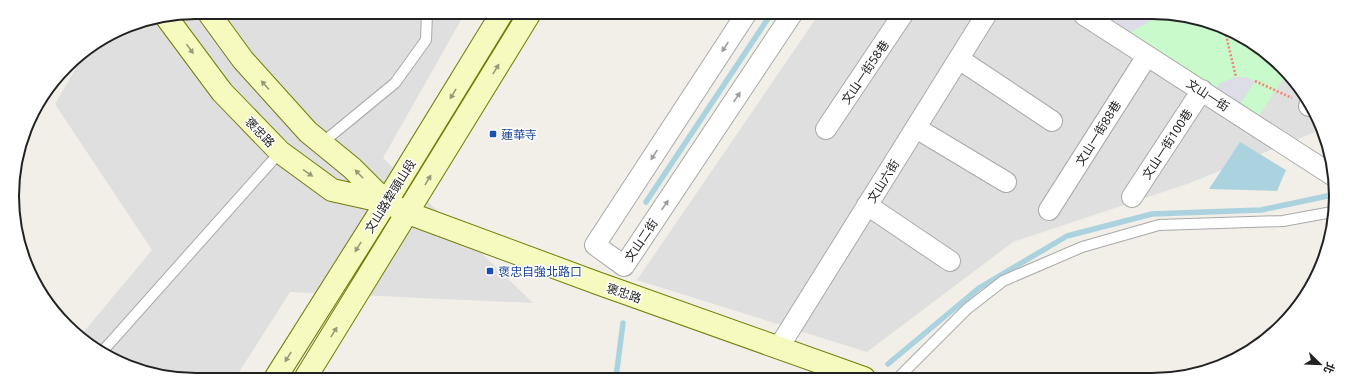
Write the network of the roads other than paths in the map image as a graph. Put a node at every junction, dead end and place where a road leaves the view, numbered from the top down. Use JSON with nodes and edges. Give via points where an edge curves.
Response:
{"nodes":[{"id":1,"x":213,"y":19,"type":"edge"},
{"id":2,"x":427,"y":19,"type":"edge"},
{"id":3,"x":498,"y":19,"type":"edge"},
{"id":4,"x":526,"y":19,"type":"edge"},
{"id":5,"x":743,"y":19,"type":"edge"},
{"id":6,"x":789,"y":19,"type":"edge"},
{"id":7,"x":900,"y":19,"type":"edge"},
{"id":8,"x":983,"y":19,"type":"edge"},
{"id":9,"x":1090,"y":19,"type":"edge"},
{"id":10,"x":169,"y":21,"type":"edge"},
{"id":11,"x":1147,"y":56,"type":"junction"},
{"id":12,"x":958,"y":59,"type":"junction"},
{"id":13,"x":1202,"y":90,"type":"junction"},
{"id":14,"x":1052,"y":121,"type":"dead end"},
{"id":15,"x":916,"y":128,"type":"junction"},
{"id":16,"x":826,"y":129,"type":"dead end"},
{"id":17,"x":322,"y":143,"type":"junction"},
{"id":18,"x":280,"y":152,"type":"junction"},
{"id":19,"x":1327,"y":172,"type":"edge"},
{"id":20,"x":1006,"y":182,"type":"dead end"},
{"id":21,"x":1132,"y":197,"type":"dead end"},
{"id":22,"x":386,"y":202,"type":"junction"},
{"id":23,"x":867,"y":205,"type":"junction"},
{"id":24,"x":1049,"y":210,"type":"dead end"},
{"id":25,"x":408,"y":213,"type":"junction"},
{"id":26,"x":1328,"y":213,"type":"edge"},
{"id":27,"x":950,"y":261,"type":"dead end"},
{"id":28,"x":779,"y":347,"type":"junction"},
{"id":29,"x":105,"y":348,"type":"edge"},
{"id":30,"x":279,"y":373,"type":"edge"},
{"id":31,"x":308,"y":373,"type":"edge"},
{"id":32,"x":850,"y":373,"type":"edge"},
{"id":33,"x":903,"y":373,"type":"edge"}],
"edges":[{"from":17,"to":1,"type":"main road","name":"褒忠路","one_way":true,"via":[[308,132],[243,60]]},
{"from":2,"to":17,"type":"lane","via":[[426,40],[395,83]]},
{"from":3,"to":22,"type":"main road","name":"文山路犂頭山段","one_way":true},
{"from":25,"to":4,"type":"main road","name":"文山路犂頭山段","one_way":true},
{"from":5,"to":6,"type":"street","name":"文山二街","one_way":true,"via":[[595,245],[624,266]]},
{"from":7,"to":16,"type":"street","name":"文山一街58巷"},
{"from":8,"to":12,"type":"street","name":"文山六街"},
{"from":9,"to":11,"type":"street","name":"文山一街"},
{"from":10,"to":18,"type":"main road","name":"褒忠路","one_way":true,"via":[[222,92]]},
{"from":11,"to":13,"type":"street","name":"文山一街"},
{"from":11,"to":24,"type":"street","name":"文山一街88巷"},
{"from":12,"to":14,"type":"street"},
{"from":12,"to":15,"type":"street","name":"文山六街"},
{"from":13,"to":19,"type":"street","name":"文山一街"},
{"from":13,"to":21,"type":"street","name":"文山一街100巷"},
{"from":15,"to":20,"type":"street"},
{"from":15,"to":23,"type":"street","name":"文山六街"},
{"from":22,"to":17,"type":"main road","name":"褒忠路","one_way":true},
{"from":18,"to":22,"type":"main road","name":"褒忠路","one_way":true,"via":[[332,190]]},
{"from":18,"to":29,"type":"lane"},
{"from":22,"to":25,"type":"main road","name":"褒忠路"},
{"from":22,"to":30,"type":"main road","name":"文山路犂頭山段","one_way":true},
{"from":23,"to":27,"type":"street"},
{"from":23,"to":28,"type":"street","name":"文山六街"},
{"from":25,"to":28,"type":"main road","name":"褒忠路"},
{"from":31,"to":25,"type":"main road","name":"文山路犂頭山段","one_way":true},
{"from":26,"to":33,"type":"lane","via":[[1283,221],[1159,225],[1082,247],[1003,281],[967,309]]},
{"from":28,"to":32,"type":"main road","name":"褒忠路"}]}
